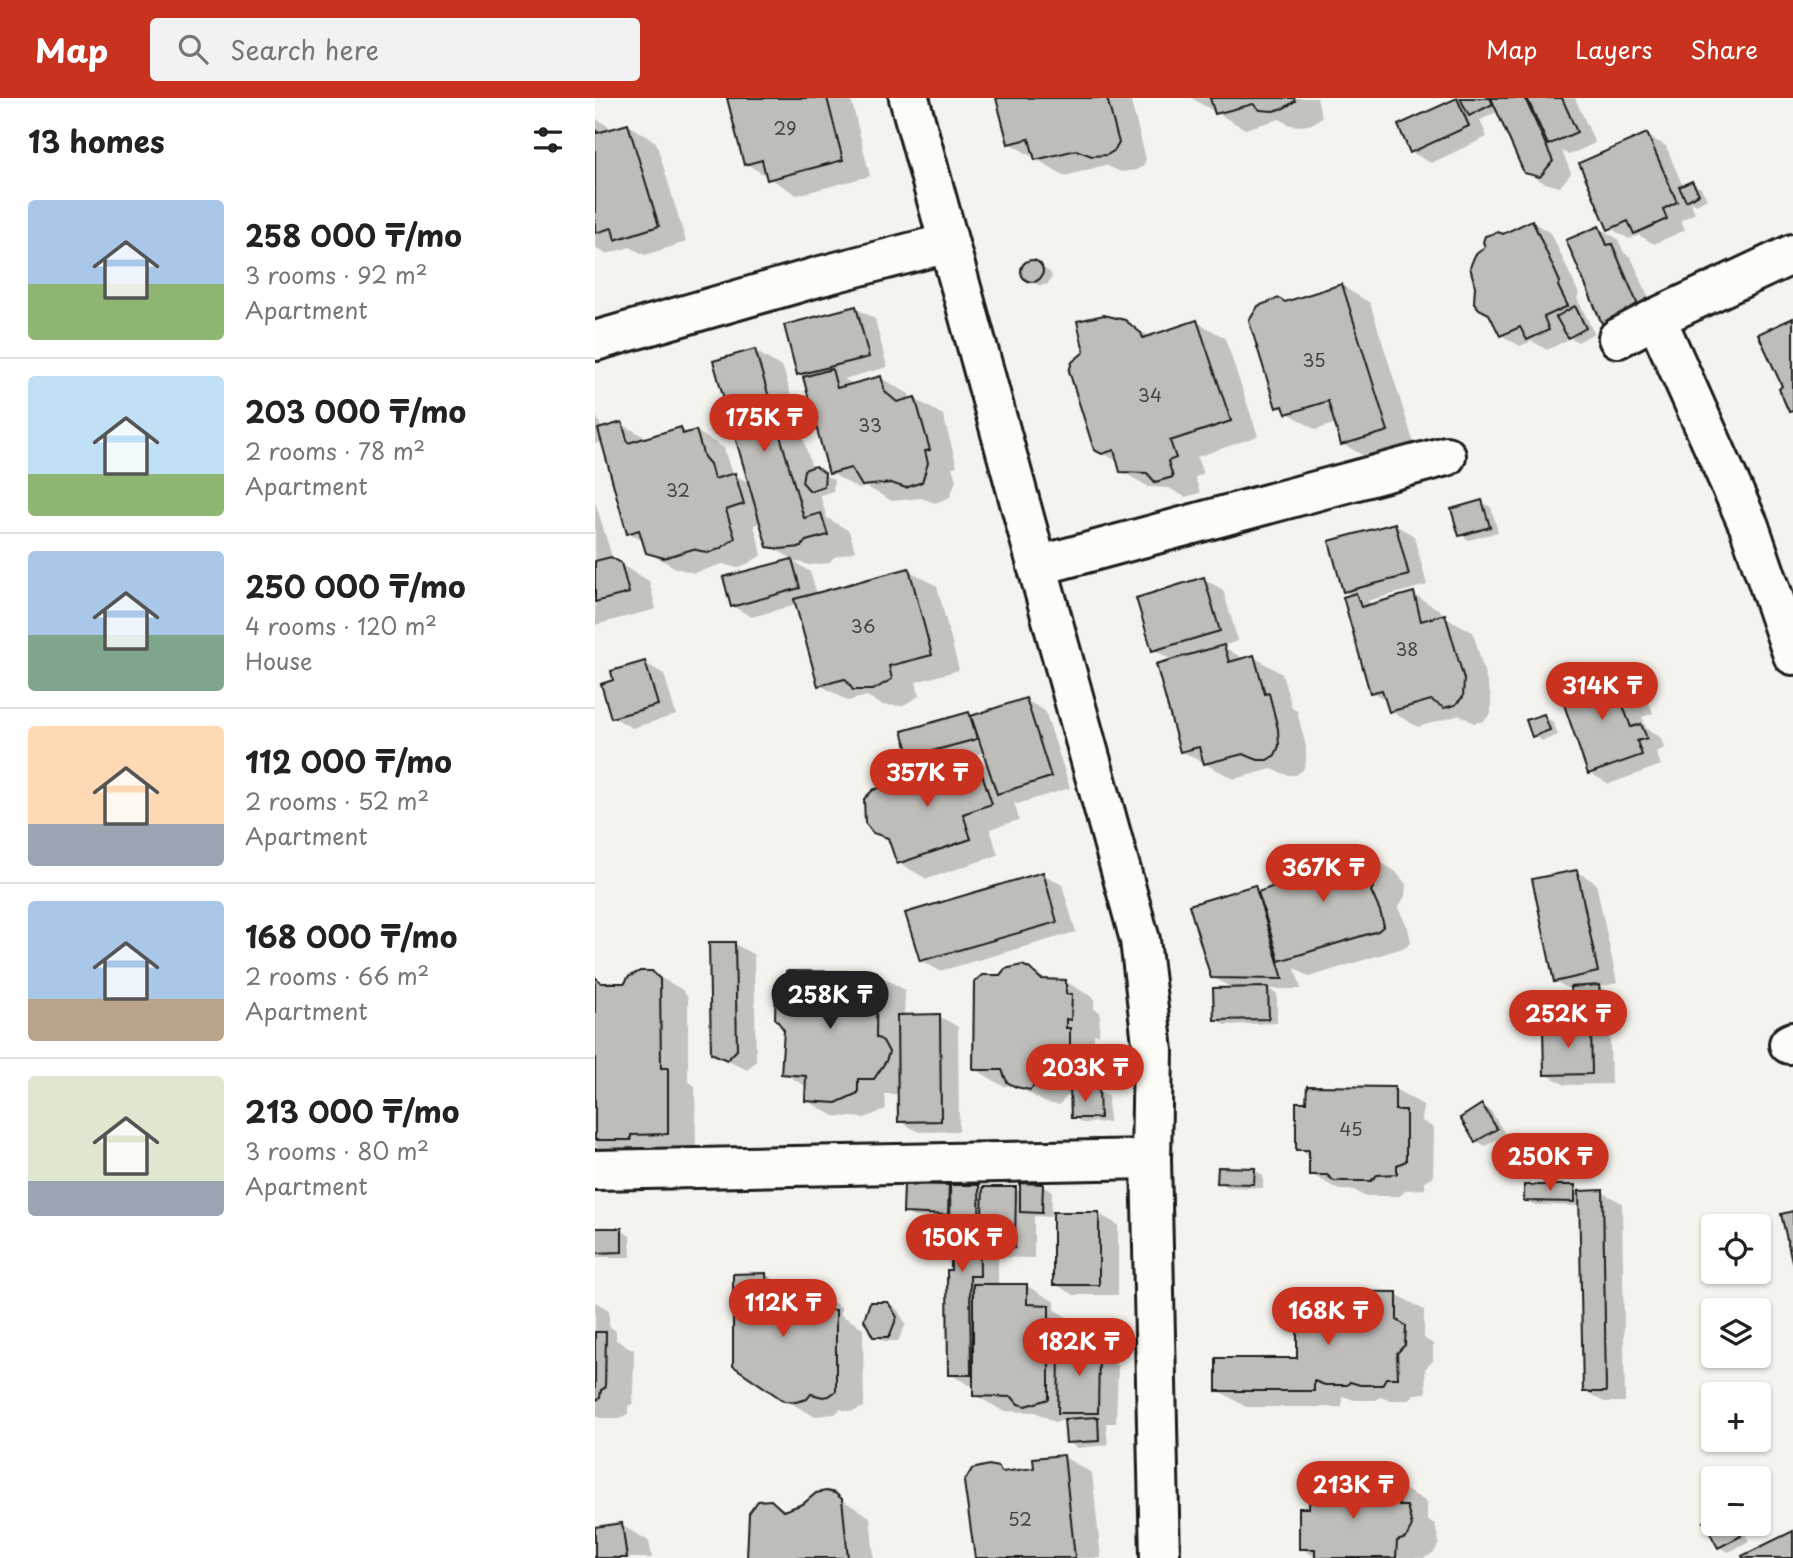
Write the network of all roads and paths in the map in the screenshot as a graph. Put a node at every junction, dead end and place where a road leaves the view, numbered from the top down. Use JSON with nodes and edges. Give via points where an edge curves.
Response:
{"nodes":[{"id":1,"x":909,"y":98,"type":"edge"},
{"id":2,"x":948,"y":243,"type":"junction"},
{"id":3,"x":1793,"y":254,"type":"edge"},
{"id":4,"x":1655,"y":318,"type":"junction"},
{"id":5,"x":1618,"y":338,"type":"dead end"},
{"id":6,"x":595,"y":341,"type":"edge"},
{"id":7,"x":1446,"y":456,"type":"dead end"},
{"id":8,"x":1037,"y":566,"type":"junction"},
{"id":9,"x":1793,"y":655,"type":"edge"},
{"id":10,"x":1151,"y":1159,"type":"junction"},
{"id":11,"x":595,"y":1170,"type":"edge"},
{"id":12,"x":1160,"y":1558,"type":"edge"}],
"edges":[{"from":1,"to":2,"type":"street"},
{"from":2,"to":6,"type":"street"},
{"from":2,"to":8,"type":"street"},
{"from":3,"to":4,"type":"street"},
{"from":4,"to":5,"type":"street"},
{"from":4,"to":9,"type":"street","via":[[1749,526]]},
{"from":7,"to":8,"type":"street"},
{"from":8,"to":10,"type":"street","via":[[1140,940],[1153,1051]]},
{"from":10,"to":11,"type":"street"},
{"from":10,"to":12,"type":"street"}]}
